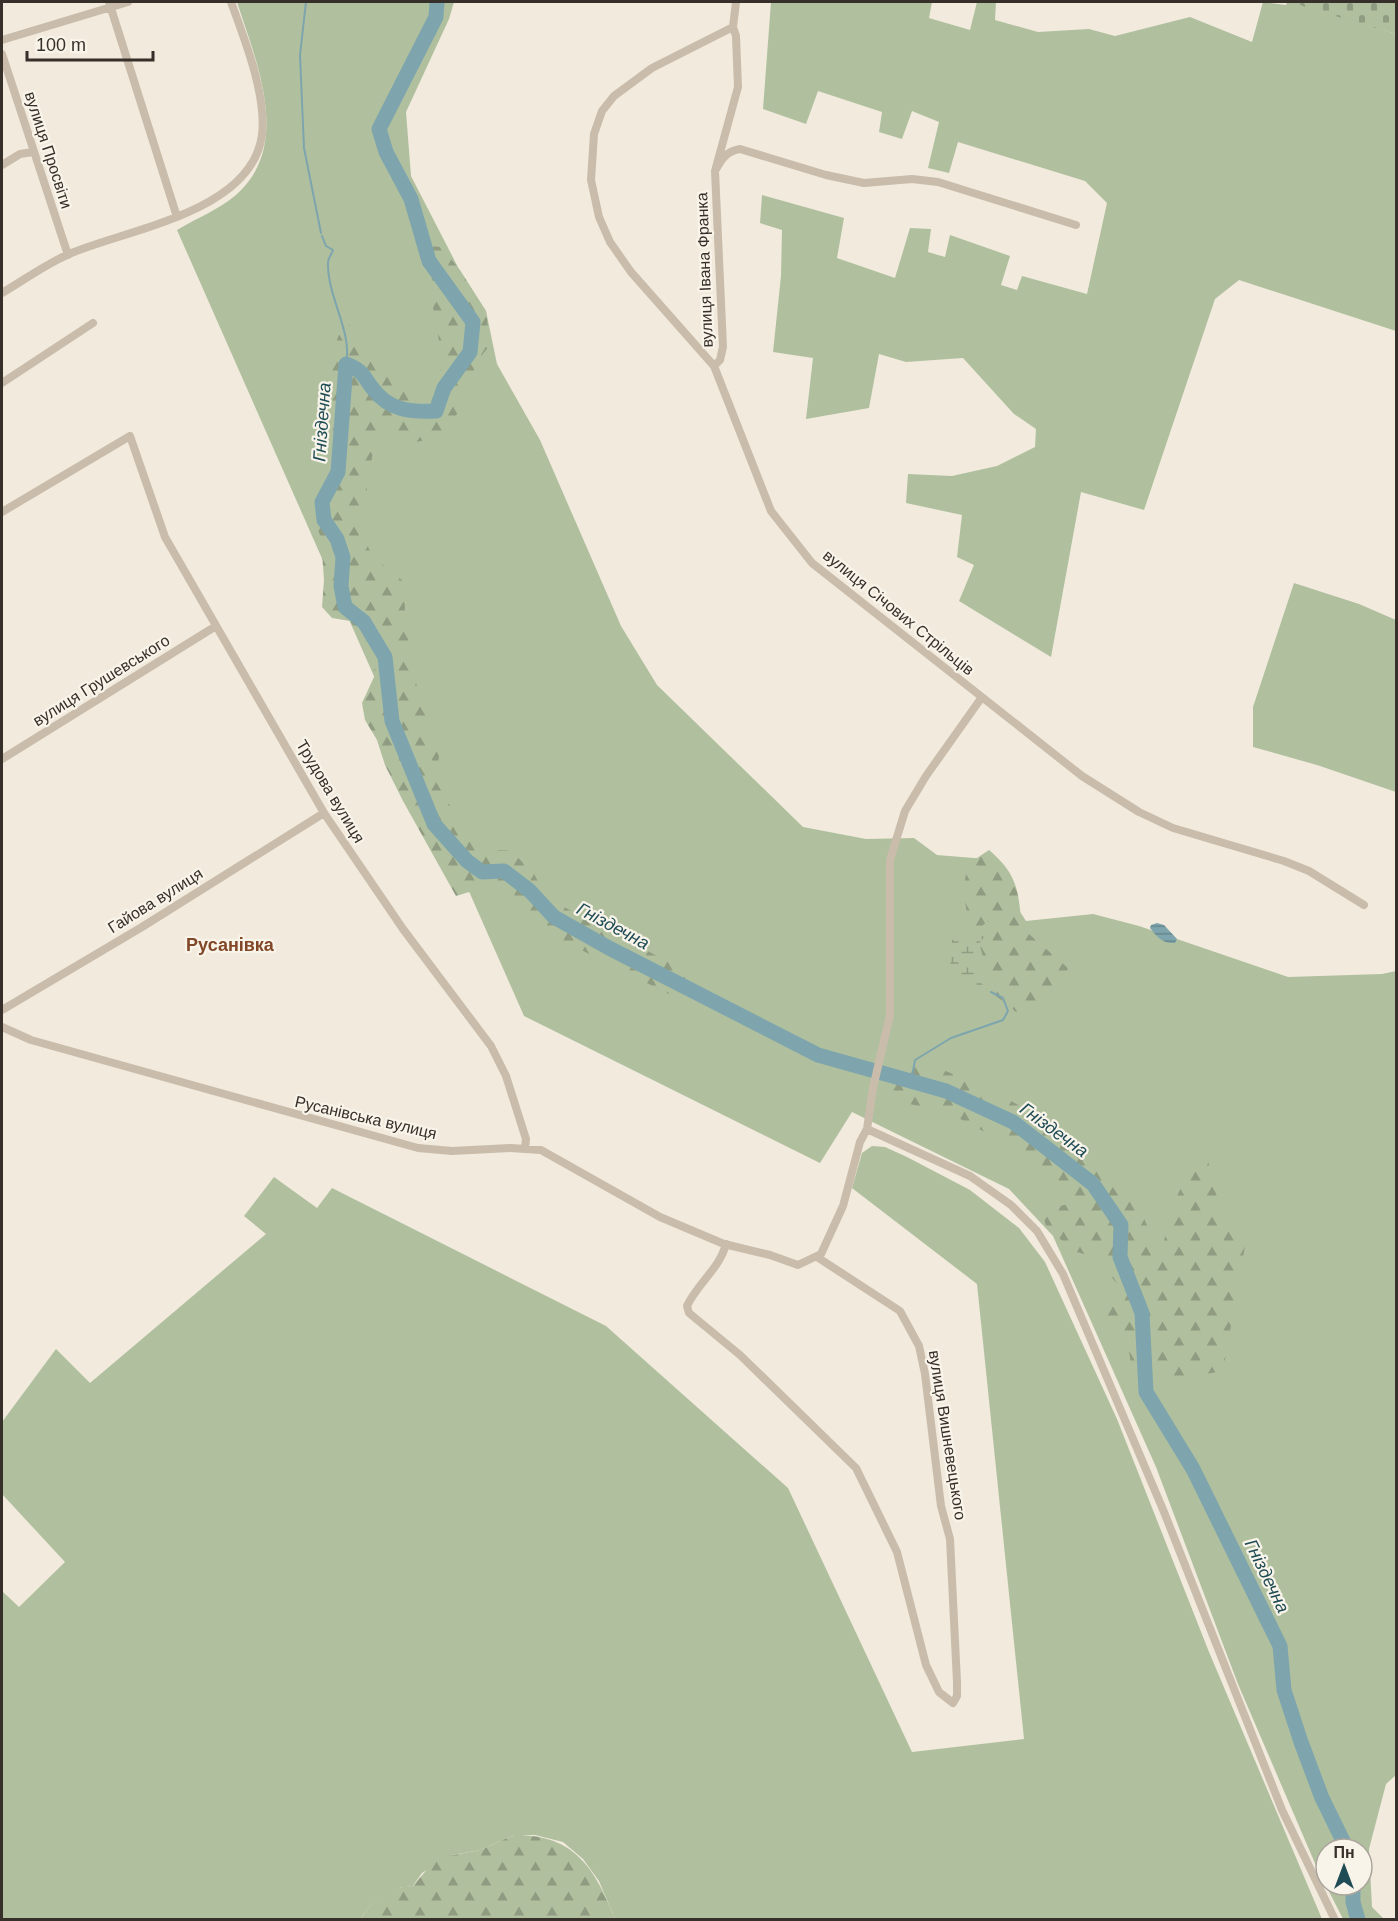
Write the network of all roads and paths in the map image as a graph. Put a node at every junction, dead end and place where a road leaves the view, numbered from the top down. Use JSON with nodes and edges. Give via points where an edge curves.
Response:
{"nodes":[{"id":1,"x":128,"y":2,"type":"edge"},
{"id":2,"x":231,"y":2,"type":"edge"},
{"id":3,"x":739,"y":3,"type":"edge"},
{"id":4,"x":109,"y":4,"type":"edge"},
{"id":5,"x":733,"y":27,"type":"junction"},
{"id":6,"x":2,"y":40,"type":"edge"},
{"id":7,"x":2,"y":54,"type":"edge"},
{"id":8,"x":33,"y":152,"type":"junction"},
{"id":9,"x":2,"y":165,"type":"edge"},
{"id":10,"x":715,"y":171,"type":"junction"},
{"id":11,"x":177,"y":217,"type":"junction"},
{"id":12,"x":1076,"y":225,"type":"dead end"},
{"id":13,"x":68,"y":255,"type":"junction"},
{"id":14,"x":2,"y":293,"type":"edge"},
{"id":15,"x":93,"y":323,"type":"dead end"},
{"id":16,"x":714,"y":366,"type":"junction"},
{"id":17,"x":2,"y":383,"type":"edge"},
{"id":18,"x":2,"y":512,"type":"edge"},
{"id":19,"x":216,"y":626,"type":"junction"},
{"id":20,"x":982,"y":697,"type":"junction"},
{"id":21,"x":2,"y":759,"type":"edge"},
{"id":22,"x":324,"y":813,"type":"junction"},
{"id":23,"x":1364,"y":905,"type":"dead end"},
{"id":24,"x":2,"y":1010,"type":"edge"},
{"id":25,"x":2,"y":1027,"type":"edge"},
{"id":26,"x":867,"y":1129,"type":"junction"},
{"id":27,"x":525,"y":1149,"type":"junction"},
{"id":28,"x":726,"y":1244,"type":"junction"},
{"id":29,"x":817,"y":1257,"type":"junction"},
{"id":30,"x":1335,"y":1920,"type":"edge"}],
"edges":[{"from":1,"to":4,"type":"street"},
{"from":2,"to":11,"type":"street","via":[[258,90],[262,134],[256,157],[241,180],[225,193]]},
{"from":3,"to":5,"type":"street"},
{"from":4,"to":6,"type":"street"},
{"from":4,"to":11,"type":"street"},
{"from":5,"to":10,"type":"street","name":"вулиця Івана Франка","via":[[738,87]]},
{"from":5,"to":16,"type":"street","name":"вулиця Січових Стрільців","via":[[652,68],[614,96],[594,134],[591,157],[594,197],[610,242],[631,272]]},
{"from":7,"to":8,"type":"street","name":"вулиця Просвіти"},
{"from":8,"to":9,"type":"street","via":[[20,154]]},
{"from":8,"to":13,"type":"street","name":"вулиця Просвіти"},
{"from":10,"to":12,"type":"street","name":"вулиця Івана Франка","via":[[723,157],[740,149],[864,183],[912,179],[938,182]]},
{"from":10,"to":16,"type":"street","name":"вулиця Івана Франка","via":[[723,347]]},
{"from":11,"to":13,"type":"street"},
{"from":13,"to":14,"type":"street"},
{"from":15,"to":17,"type":"street"},
{"from":16,"to":20,"type":"street","name":"вулиця Січових Стрільців","via":[[771,511],[812,563]]},
{"from":18,"to":19,"type":"street","name":"Трудова вулиця","via":[[129,435],[165,537]]},
{"from":19,"to":21,"type":"street","name":"вулиця Грушевського"},
{"from":19,"to":22,"type":"street","name":"Трудова вулиця"},
{"from":20,"to":23,"type":"street","name":"вулиця Січових Стрільців","via":[[1082,776],[1139,812],[1173,828],[1309,871]]},
{"from":20,"to":26,"type":"street","name":"вулиця Січових Стрільців","via":[[905,811],[890,860],[890,1015]]},
{"from":22,"to":24,"type":"street","name":"Гайова вулиця"},
{"from":22,"to":27,"type":"street","name":"Трудова вулиця","via":[[403,929],[491,1046],[506,1076],[526,1140]]},
{"from":25,"to":27,"type":"street","name":"Русанівська вулиця","via":[[31,1040],[257,1106],[418,1148]]},
{"from":26,"to":29,"type":"street","name":"вулиця Січових Стрільців","via":[[843,1206]]},
{"from":26,"to":30,"type":"street","via":[[970,1176],[1011,1205],[1037,1231],[1063,1274],[1164,1512],[1282,1810]]},
{"from":27,"to":28,"type":"street","name":"Русанівська вулиця","via":[[541,1150],[660,1217]]},
{"from":28,"to":29,"type":"street","name":"Русанівська вулиця","via":[[798,1265]]},
{"from":28,"to":29,"type":"street","name":"вулиця Вишневецького","via":[[724,1253],[691,1296],[689,1313],[740,1355],[856,1468],[897,1552],[926,1665],[939,1692],[953,1702],[957,1682],[950,1539],[941,1506],[919,1346],[900,1311]]}]}
